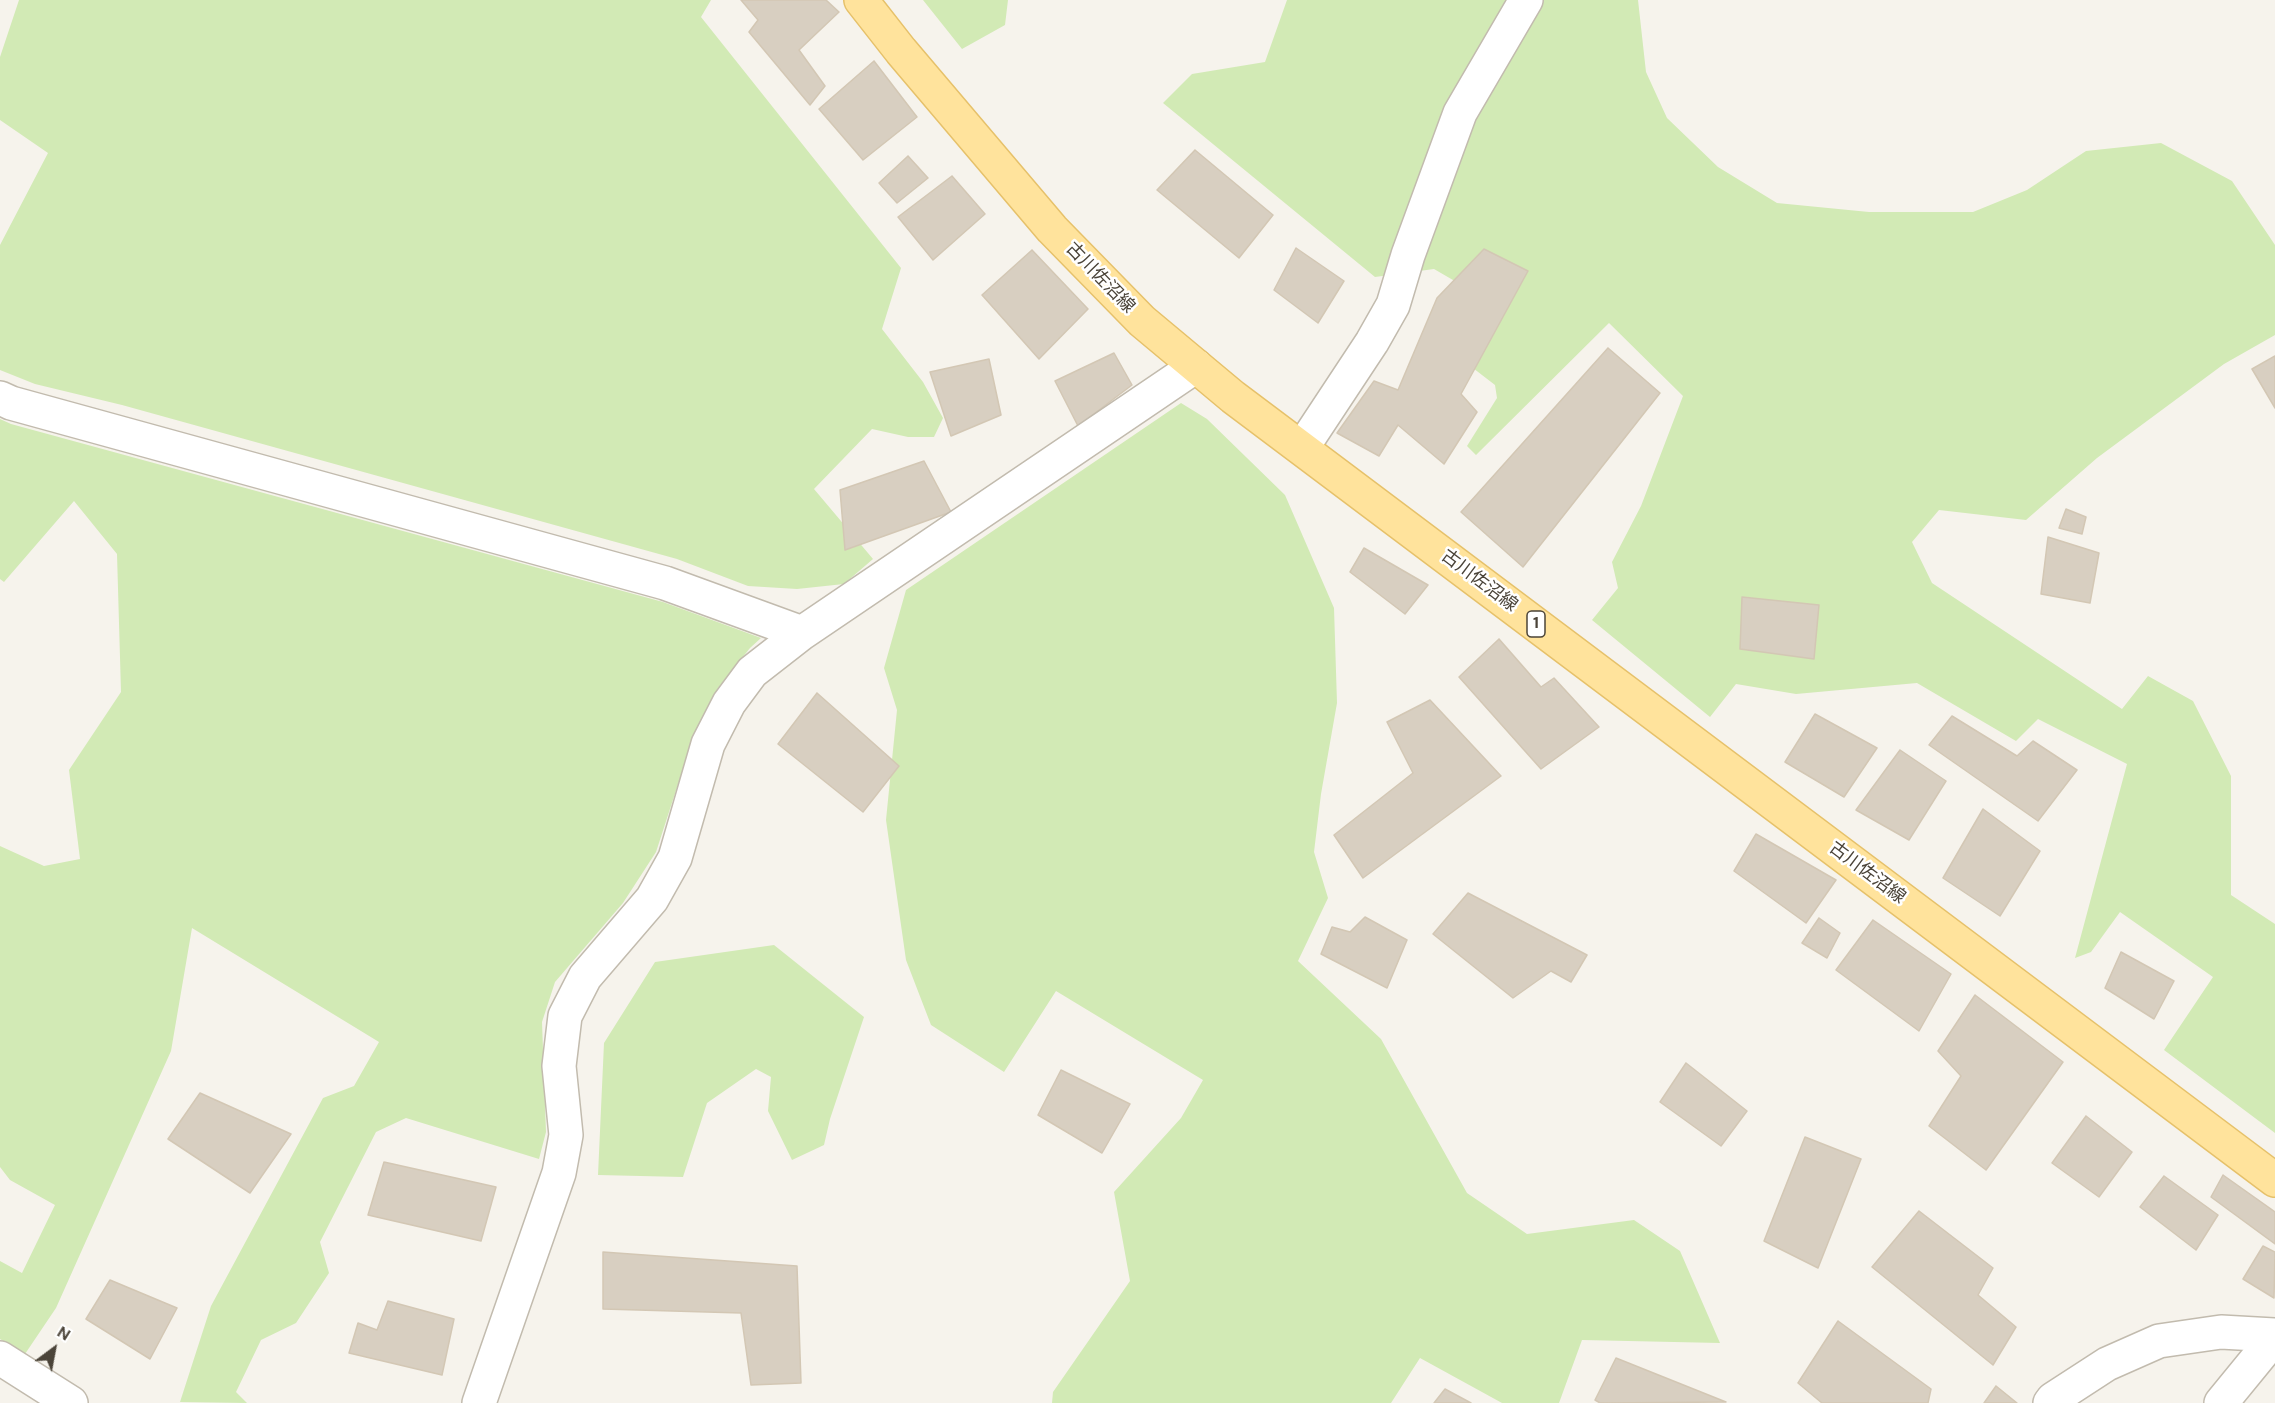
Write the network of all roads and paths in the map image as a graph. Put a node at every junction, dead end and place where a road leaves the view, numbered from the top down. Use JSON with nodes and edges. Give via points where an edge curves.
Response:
{"nodes":[{"id":1,"x":861,"y":0,"type":"edge"},
{"id":2,"x":1526,"y":0,"type":"edge"},
{"id":3,"x":1196,"y":366,"type":"junction"},
{"id":4,"x":0,"y":398,"type":"edge"},
{"id":5,"x":1302,"y":448,"type":"junction"},
{"id":6,"x":802,"y":633,"type":"junction"},
{"id":7,"x":2275,"y":1180,"type":"edge"},
{"id":8,"x":2275,"y":1336,"type":"edge"},
{"id":9,"x":0,"y":1358,"type":"edge"},
{"id":10,"x":71,"y":1403,"type":"edge"},
{"id":11,"x":479,"y":1403,"type":"edge"},
{"id":12,"x":2050,"y":1403,"type":"edge"},
{"id":13,"x":2221,"y":1403,"type":"edge"}],
"edges":[{"from":1,"to":3,"type":"main road","name":"古川佐沼線","number":"1","via":[[1052,229],[1142,321]]},
{"from":2,"to":5,"type":"street","via":[[1461,113],[1393,304]]},
{"from":3,"to":5,"type":"main road","name":"古川佐沼線","number":"1"},
{"from":3,"to":6,"type":"street"},
{"from":4,"to":6,"type":"street","via":[[665,583]]},
{"from":5,"to":7,"type":"main road","name":"古川佐沼線","number":"1"},
{"from":6,"to":11,"type":"street","via":[[752,672],[729,703],[708,744],[675,858],[652,899],[585,976],[565,1016],[559,1066],[566,1135],[559,1173]]},
{"from":8,"to":12,"type":"street","via":[[2221,1332],[2159,1341],[2107,1364]]},
{"from":8,"to":13,"type":"street"},
{"from":9,"to":10,"type":"street"}]}
